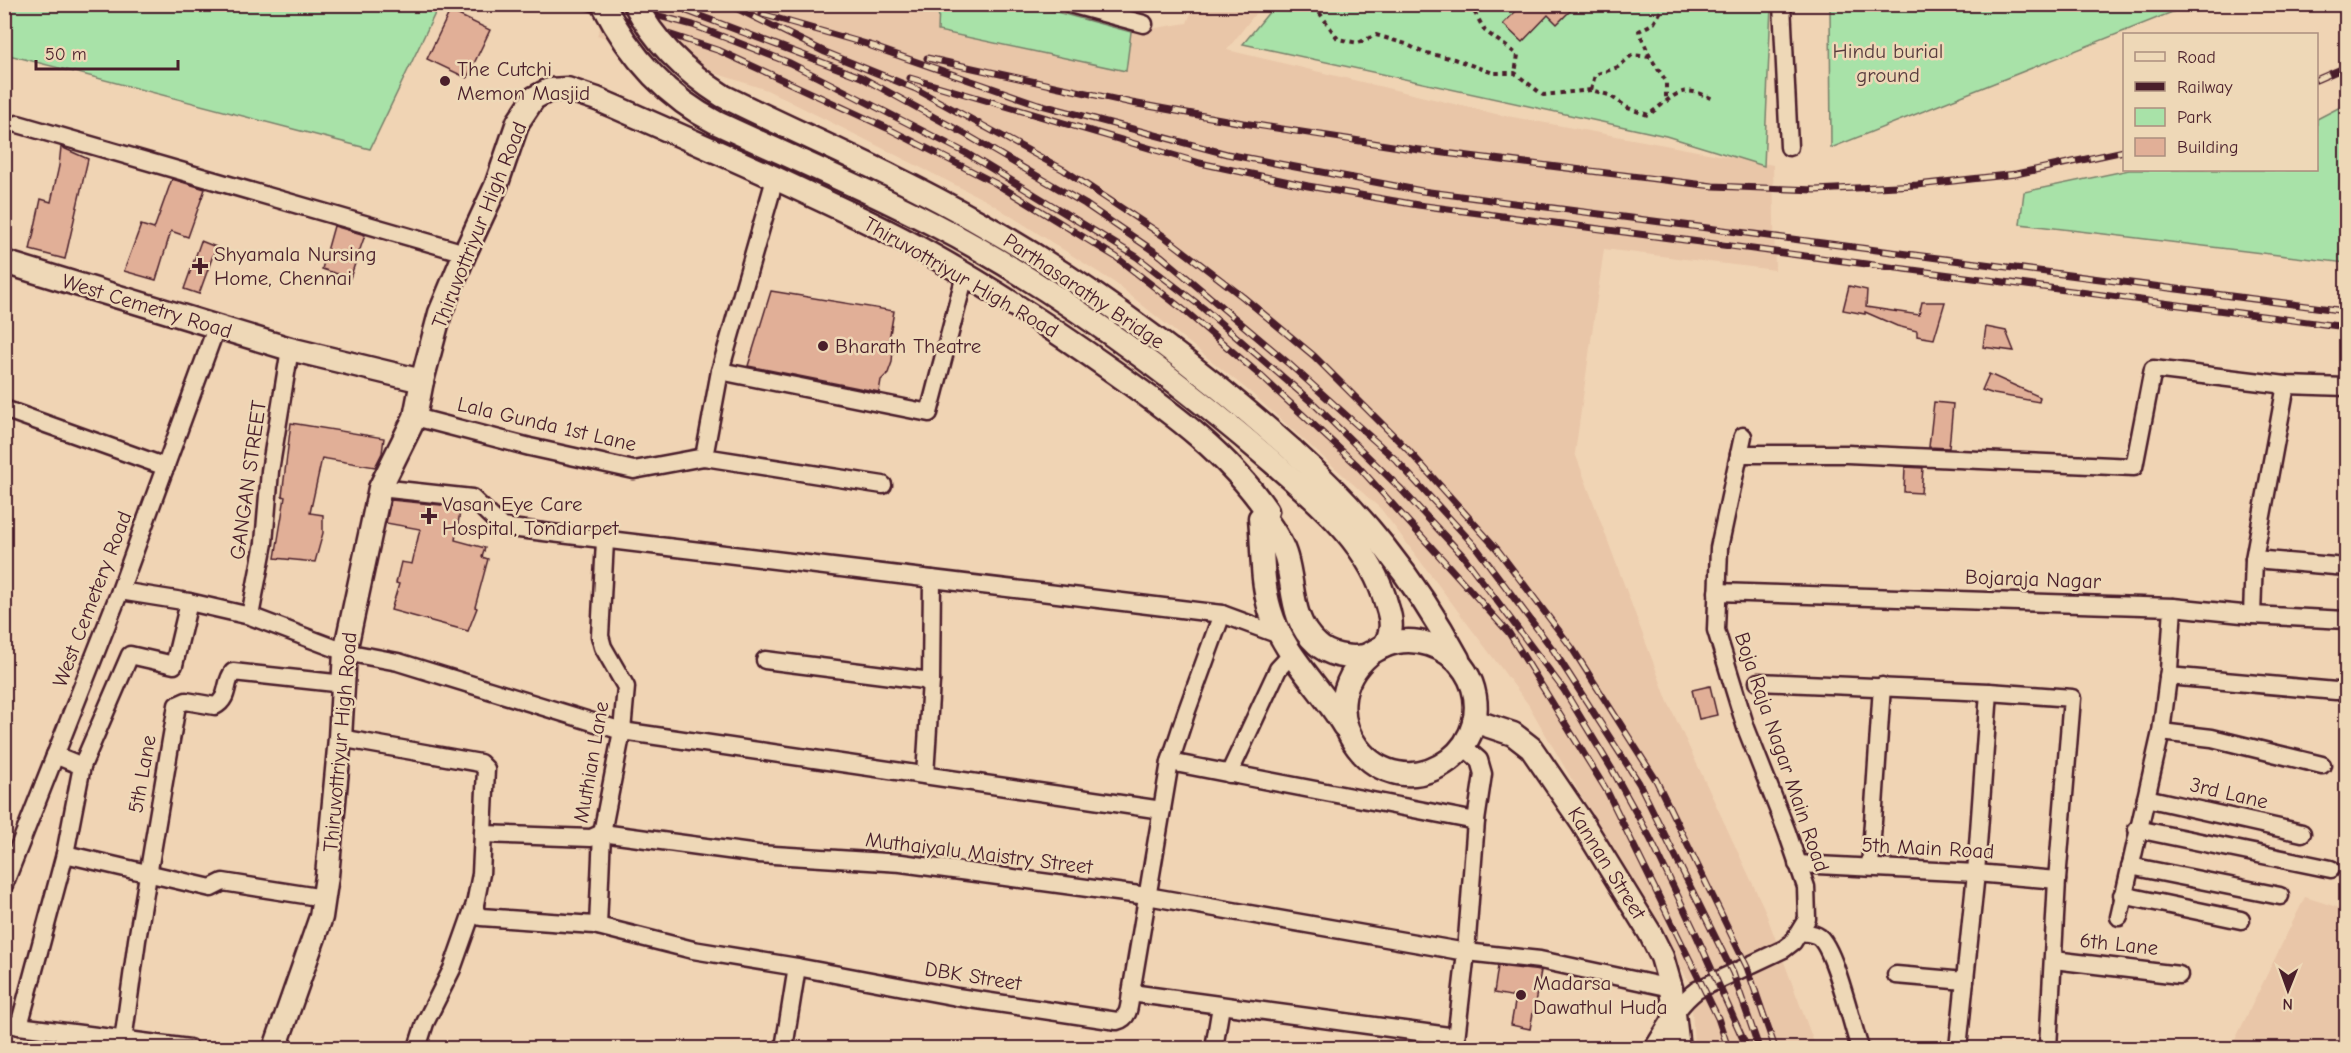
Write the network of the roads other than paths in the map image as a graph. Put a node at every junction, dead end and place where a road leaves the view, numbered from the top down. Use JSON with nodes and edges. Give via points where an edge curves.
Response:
{"nodes":[{"id":1,"x":603,"y":4,"type":"edge"},
{"id":2,"x":635,"y":4,"type":"edge"},
{"id":3,"x":1070,"y":4,"type":"edge"},
{"id":4,"x":1782,"y":4,"type":"edge"},
{"id":5,"x":1144,"y":24,"type":"dead end"},
{"id":6,"x":18,"y":124,"type":"dead end"},
{"id":7,"x":1789,"y":147,"type":"dead end"},
{"id":8,"x":775,"y":179,"type":"junction"},
{"id":9,"x":465,"y":253,"type":"junction"},
{"id":10,"x":4,"y":262,"type":"edge"},
{"id":11,"x":965,"y":275,"type":"junction"},
{"id":12,"x":216,"y":328,"type":"junction"},
{"id":13,"x":290,"y":349,"type":"junction"},
{"id":14,"x":720,"y":371,"type":"junction"},
{"id":15,"x":422,"y":381,"type":"junction"},
{"id":16,"x":2286,"y":385,"type":"junction"},
{"id":17,"x":2346,"y":387,"type":"edge"},
{"id":18,"x":4,"y":409,"type":"edge"},
{"id":19,"x":416,"y":417,"type":"junction"},
{"id":20,"x":1743,"y":436,"type":"dead end"},
{"id":21,"x":1739,"y":454,"type":"junction"},
{"id":22,"x":704,"y":457,"type":"junction"},
{"id":23,"x":1284,"y":458,"type":"junction"},
{"id":24,"x":166,"y":467,"type":"junction"},
{"id":25,"x":883,"y":485,"type":"dead end"},
{"id":26,"x":380,"y":488,"type":"junction"},
{"id":27,"x":1267,"y":511,"type":"junction"},
{"id":28,"x":605,"y":541,"type":"junction"},
{"id":29,"x":2254,"y":559,"type":"junction"},
{"id":30,"x":2346,"y":567,"type":"edge"},
{"id":31,"x":932,"y":579,"type":"junction"},
{"id":32,"x":120,"y":591,"type":"junction"},
{"id":33,"x":1717,"y":592,"type":"junction"},
{"id":34,"x":189,"y":602,"type":"junction"},
{"id":35,"x":2173,"y":607,"type":"junction"},
{"id":36,"x":1222,"y":614,"type":"junction"},
{"id":37,"x":2252,"y":615,"type":"junction"},
{"id":38,"x":250,"y":616,"type":"junction"},
{"id":39,"x":2346,"y":620,"type":"edge"},
{"id":40,"x":1287,"y":645,"type":"junction"},
{"id":41,"x":1377,"y":650,"type":"junction"},
{"id":42,"x":345,"y":652,"type":"junction"},
{"id":43,"x":765,"y":660,"type":"dead end"},
{"id":44,"x":1462,"y":667,"type":"junction"},
{"id":45,"x":2168,"y":676,"type":"junction"},
{"id":46,"x":931,"y":681,"type":"junction"},
{"id":47,"x":1758,"y":682,"type":"dead end"},
{"id":48,"x":344,"y":684,"type":"junction"},
{"id":49,"x":1882,"y":686,"type":"junction"},
{"id":50,"x":2336,"y":691,"type":"dead end"},
{"id":51,"x":1989,"y":692,"type":"junction"},
{"id":52,"x":1474,"y":721,"type":"junction"},
{"id":53,"x":622,"y":731,"type":"junction"},
{"id":54,"x":2161,"y":732,"type":"junction"},
{"id":55,"x":1347,"y":733,"type":"junction"},
{"id":56,"x":340,"y":738,"type":"junction"},
{"id":57,"x":1463,"y":746,"type":"junction"},
{"id":58,"x":55,"y":755,"type":"junction"},
{"id":59,"x":1170,"y":762,"type":"junction"},
{"id":60,"x":2322,"y":765,"type":"dead end"},
{"id":61,"x":82,"y":766,"type":"junction"},
{"id":62,"x":1229,"y":774,"type":"junction"},
{"id":63,"x":925,"y":775,"type":"junction"},
{"id":64,"x":2146,"y":798,"type":"junction"},
{"id":65,"x":1162,"y":810,"type":"junction"},
{"id":66,"x":1476,"y":820,"type":"junction"},
{"id":67,"x":2137,"y":829,"type":"junction"},
{"id":68,"x":602,"y":833,"type":"junction"},
{"id":69,"x":2302,"y":833,"type":"dead end"},
{"id":70,"x":484,"y":834,"type":"junction"},
{"id":71,"x":65,"y":854,"type":"junction"},
{"id":72,"x":1797,"y":864,"type":"junction"},
{"id":73,"x":2130,"y":866,"type":"junction"},
{"id":74,"x":1870,"y":867,"type":"junction"},
{"id":75,"x":2331,"y":869,"type":"dead end"},
{"id":76,"x":1976,"y":873,"type":"junction"},
{"id":77,"x":148,"y":874,"type":"junction"},
{"id":78,"x":2057,"y":880,"type":"junction"},
{"id":79,"x":4,"y":885,"type":"edge"},
{"id":80,"x":2122,"y":895,"type":"junction"},
{"id":81,"x":1148,"y":896,"type":"junction"},
{"id":82,"x":2280,"y":896,"type":"dead end"},
{"id":83,"x":324,"y":898,"type":"junction"},
{"id":84,"x":476,"y":904,"type":"junction"},
{"id":85,"x":2119,"y":917,"type":"dead end"},
{"id":86,"x":2241,"y":920,"type":"dead end"},
{"id":87,"x":598,"y":926,"type":"junction"},
{"id":88,"x":1800,"y":932,"type":"junction"},
{"id":89,"x":1467,"y":952,"type":"junction"},
{"id":90,"x":2054,"y":960,"type":"junction"},
{"id":91,"x":797,"y":967,"type":"junction"},
{"id":92,"x":1896,"y":975,"type":"dead end"},
{"id":93,"x":2179,"y":975,"type":"dead end"},
{"id":94,"x":1965,"y":981,"type":"junction"},
{"id":95,"x":1671,"y":988,"type":"junction"},
{"id":96,"x":1131,"y":993,"type":"junction"},
{"id":97,"x":1221,"y":1006,"type":"junction"},
{"id":98,"x":1675,"y":1013,"type":"junction"},
{"id":99,"x":12,"y":1024,"type":"edge"},
{"id":100,"x":123,"y":1041,"type":"junction"},
{"id":101,"x":1455,"y":1043,"type":"edge"},
{"id":102,"x":189,"y":1048,"type":"edge"},
{"id":103,"x":275,"y":1048,"type":"edge"},
{"id":104,"x":417,"y":1048,"type":"edge"},
{"id":105,"x":784,"y":1048,"type":"edge"},
{"id":106,"x":1214,"y":1048,"type":"edge"},
{"id":107,"x":1653,"y":1048,"type":"edge"},
{"id":108,"x":1678,"y":1048,"type":"edge"},
{"id":109,"x":1860,"y":1048,"type":"edge"},
{"id":110,"x":1958,"y":1048,"type":"edge"},
{"id":111,"x":2048,"y":1048,"type":"edge"}],
"edges":[{"from":1,"to":23,"type":"main road","name":"Parthasarathy Bridge","bridge":true,"via":[[640,63],[689,106],[979,249],[1074,309]]},
{"from":2,"to":23,"type":"main road","name":"Parthasarathy Bridge","bridge":true,"via":[[664,46],[703,83],[934,197],[1023,248],[1100,298],[1220,388]]},
{"from":3,"to":5,"type":"street"},
{"from":4,"to":7,"type":"street"},
{"from":6,"to":9,"type":"street"},
{"from":8,"to":9,"type":"main road","name":"Thiruvottriyur High Road","via":[[597,99],[567,89],[549,90],[534,98],[518,122],[496,186]]},
{"from":8,"to":11,"type":"main road","name":"Thiruvottriyur High Road","via":[[878,226]]},
{"from":8,"to":14,"type":"street"},
{"from":9,"to":15,"type":"main road","name":"Thiruvottriyur High Road","via":[[440,313]]},
{"from":10,"to":12,"type":"main road","name":"West Cemetry Road"},
{"from":11,"to":14,"type":"street","via":[[929,413]]},
{"from":11,"to":27,"type":"main road","name":"Thiruvottriyur High Road","via":[[1101,363],[1200,438]]},
{"from":12,"to":13,"type":"main road","name":"West Cemetry Road"},
{"from":12,"to":24,"type":"street","name":"West Cemetery Road"},
{"from":13,"to":15,"type":"main road","name":"West Cemetry Road"},
{"from":13,"to":38,"type":"street","name":"GANGAN STREET","via":[[270,471],[264,543]]},
{"from":14,"to":22,"type":"street"},
{"from":15,"to":19,"type":"main road","name":"Thiruvottriyur High Road"},
{"from":16,"to":17,"type":"street"},
{"from":16,"to":21,"type":"street","via":[[2153,369],[2134,467],[1847,454]]},
{"from":16,"to":29,"type":"street"},
{"from":18,"to":24,"type":"street"},
{"from":19,"to":22,"type":"street","name":"Lala Gunda 1st Lane","via":[[634,470]]},
{"from":19,"to":26,"type":"main road","name":"Thiruvottriyur High Road"},
{"from":20,"to":21,"type":"street","name":"Boja Raja Nagar Main Road"},
{"from":21,"to":33,"type":"street","name":"Boja Raja Nagar Main Road","via":[[1719,548]]},
{"from":22,"to":25,"type":"street","name":"Lala Gunda 1st Lane"},
{"from":23,"to":41,"type":"main road","name":"Parthasarathy Bridge","via":[[1344,530],[1379,581],[1391,630]]},
{"from":23,"to":44,"type":"main road","name":"Parthasarathy Bridge","via":[[1333,488],[1389,551],[1424,600]]},
{"from":24,"to":32,"type":"street","name":"West Cemetery Road"},
{"from":26,"to":28,"type":"street","via":[[472,498],[502,527]]},
{"from":26,"to":42,"type":"main road","name":"Thiruvottriyur High Road"},
{"from":27,"to":40,"type":"main road","via":[[1260,518],[1266,591],[1270,612]]},
{"from":27,"to":41,"type":"main road","name":"Thiruvottriyur High Road","via":[[1264,517],[1285,554],[1295,609],[1305,632],[1329,652],[1350,657]]},
{"from":28,"to":31,"type":"street"},
{"from":28,"to":53,"type":"street","name":"Muthian Lane","via":[[600,636],[626,687]]},
{"from":29,"to":30,"type":"street"},
{"from":29,"to":37,"type":"street"},
{"from":31,"to":36,"type":"street"},
{"from":31,"to":46,"type":"street"},
{"from":32,"to":34,"type":"street"},
{"from":32,"to":58,"type":"street","name":"West Cemetery Road"},
{"from":33,"to":35,"type":"street","name":"Bojaraja Nagar"},
{"from":33,"to":72,"type":"street","name":"Boja Raja Nagar Main Road","via":[[1719,642],[1746,728]]},
{"from":34,"to":38,"type":"street"},
{"from":34,"to":61,"type":"street","via":[[174,665],[130,655]]},
{"from":35,"to":37,"type":"street","name":"Bojaraja Nagar"},
{"from":35,"to":45,"type":"street"},
{"from":36,"to":40,"type":"street"},
{"from":36,"to":59,"type":"street","name":"DBK Street"},
{"from":37,"to":39,"type":"street","name":"Bojaraja Nagar"},
{"from":38,"to":42,"type":"street"},
{"from":40,"to":55,"type":"main road"},
{"from":40,"to":62,"type":"street"},
{"from":41,"to":44,"type":"main road","via":[[1401,642],[1426,643]]},
{"from":41,"to":55,"type":"main road","via":[[1357,666],[1345,689],[1343,716]]},
{"from":42,"to":48,"type":"main road","name":"Thiruvottriyur High Road"},
{"from":42,"to":53,"type":"street","via":[[398,662]]},
{"from":43,"to":46,"type":"street"},
{"from":44,"to":52,"type":"main road","via":[[1473,690]]},
{"from":45,"to":50,"type":"street"},
{"from":45,"to":54,"type":"street"},
{"from":46,"to":63,"type":"street"},
{"from":47,"to":49,"type":"street"},
{"from":48,"to":56,"type":"main road","name":"Thiruvottriyur High Road"},
{"from":48,"to":77,"type":"street","name":"5th Lane","via":[[233,672],[219,704],[179,703]]},
{"from":49,"to":51,"type":"street"},
{"from":49,"to":74,"type":"street"},
{"from":51,"to":76,"type":"street"},
{"from":51,"to":78,"type":"street","via":[[2072,698]]},
{"from":52,"to":57,"type":"main road"},
{"from":52,"to":95,"type":"main road","name":"Kannan Street","via":[[1513,734],[1544,764],[1650,933]]},
{"from":53,"to":63,"type":"street"},
{"from":53,"to":68,"type":"street","name":"Muthian Lane"},
{"from":54,"to":60,"type":"street","via":[[2212,738]]},
{"from":54,"to":64,"type":"street"},
{"from":55,"to":57,"type":"main road","via":[[1369,760],[1401,773],[1436,768]]},
{"from":56,"to":70,"type":"street","via":[[483,765]]},
{"from":56,"to":83,"type":"main road","name":"Thiruvottriyur High Road"},
{"from":57,"to":66,"type":"street","via":[[1482,766]]},
{"from":58,"to":61,"type":"street"},
{"from":58,"to":79,"type":"street","name":"West Cemetery Road"},
{"from":59,"to":62,"type":"street"},
{"from":59,"to":65,"type":"street","name":"DBK Street"},
{"from":61,"to":71,"type":"street"},
{"from":62,"to":66,"type":"street"},
{"from":63,"to":65,"type":"street"},
{"from":64,"to":67,"type":"street"},
{"from":64,"to":69,"type":"street","name":"3rd Lane"},
{"from":65,"to":81,"type":"street","name":"DBK Street"},
{"from":66,"to":89,"type":"street"},
{"from":67,"to":73,"type":"street"},
{"from":67,"to":75,"type":"street"},
{"from":68,"to":70,"type":"street","name":"Muthaiyalu Maistry Street","via":[[591,838]]},
{"from":68,"to":81,"type":"street","name":"Muthaiyalu Maistry Street","via":[[758,854],[901,863]]},
{"from":68,"to":87,"type":"street","name":"Muthian Lane"},
{"from":70,"to":84,"type":"street"},
{"from":71,"to":77,"type":"street"},
{"from":71,"to":99,"type":"street"},
{"from":72,"to":74,"type":"street","name":"5th Main Road"},
{"from":72,"to":88,"type":"street","name":"Boja Raja Nagar Main Road","via":[[1807,895],[1807,919]]},
{"from":73,"to":80,"type":"street"},
{"from":73,"to":82,"type":"street"},
{"from":74,"to":76,"type":"street","name":"5th Main Road"},
{"from":76,"to":78,"type":"street","name":"5th Main Road"},
{"from":76,"to":94,"type":"street"},
{"from":77,"to":83,"type":"street","via":[[211,888],[224,882]]},
{"from":77,"to":100,"type":"street","name":"5th Lane"},
{"from":78,"to":90,"type":"street"},
{"from":80,"to":85,"type":"street"},
{"from":80,"to":86,"type":"street"},
{"from":81,"to":89,"type":"street","name":"Muthaiyalu Maistry Street"},
{"from":81,"to":96,"type":"street","name":"DBK Street"},
{"from":83,"to":103,"type":"main road","name":"Thiruvottriyur High Road","via":[[321,918]]},
{"from":84,"to":87,"type":"street","name":"DBK Street","via":[[475,912],[482,917]]},
{"from":84,"to":104,"type":"street"},
{"from":87,"to":91,"type":"street","name":"DBK Street","via":[[693,950]]},
{"from":88,"to":98,"type":"street","via":[[1784,949],[1697,990]]},
{"from":88,"to":109,"type":"street","via":[[1813,933],[1824,943]]},
{"from":89,"to":95,"type":"street","name":"Muthaiyalu Maistry Street","via":[[1540,960]]},
{"from":89,"to":101,"type":"street"},
{"from":90,"to":93,"type":"street","name":"6th Lane"},
{"from":90,"to":111,"type":"street"},
{"from":91,"to":96,"type":"street","name":"DBK Street","via":[[1117,1021],[1126,1015]]},
{"from":91,"to":105,"type":"street"},
{"from":92,"to":94,"type":"street"},
{"from":94,"to":110,"type":"street"},
{"from":95,"to":98,"type":"main road","name":"Kannan Street"},
{"from":96,"to":97,"type":"street"},
{"from":97,"to":101,"type":"street"},
{"from":97,"to":106,"type":"street"},
{"from":98,"to":107,"type":"street"},
{"from":98,"to":108,"type":"main road","name":"Kannan Street"},
{"from":99,"to":100,"type":"street"},
{"from":100,"to":102,"type":"street"}]}
